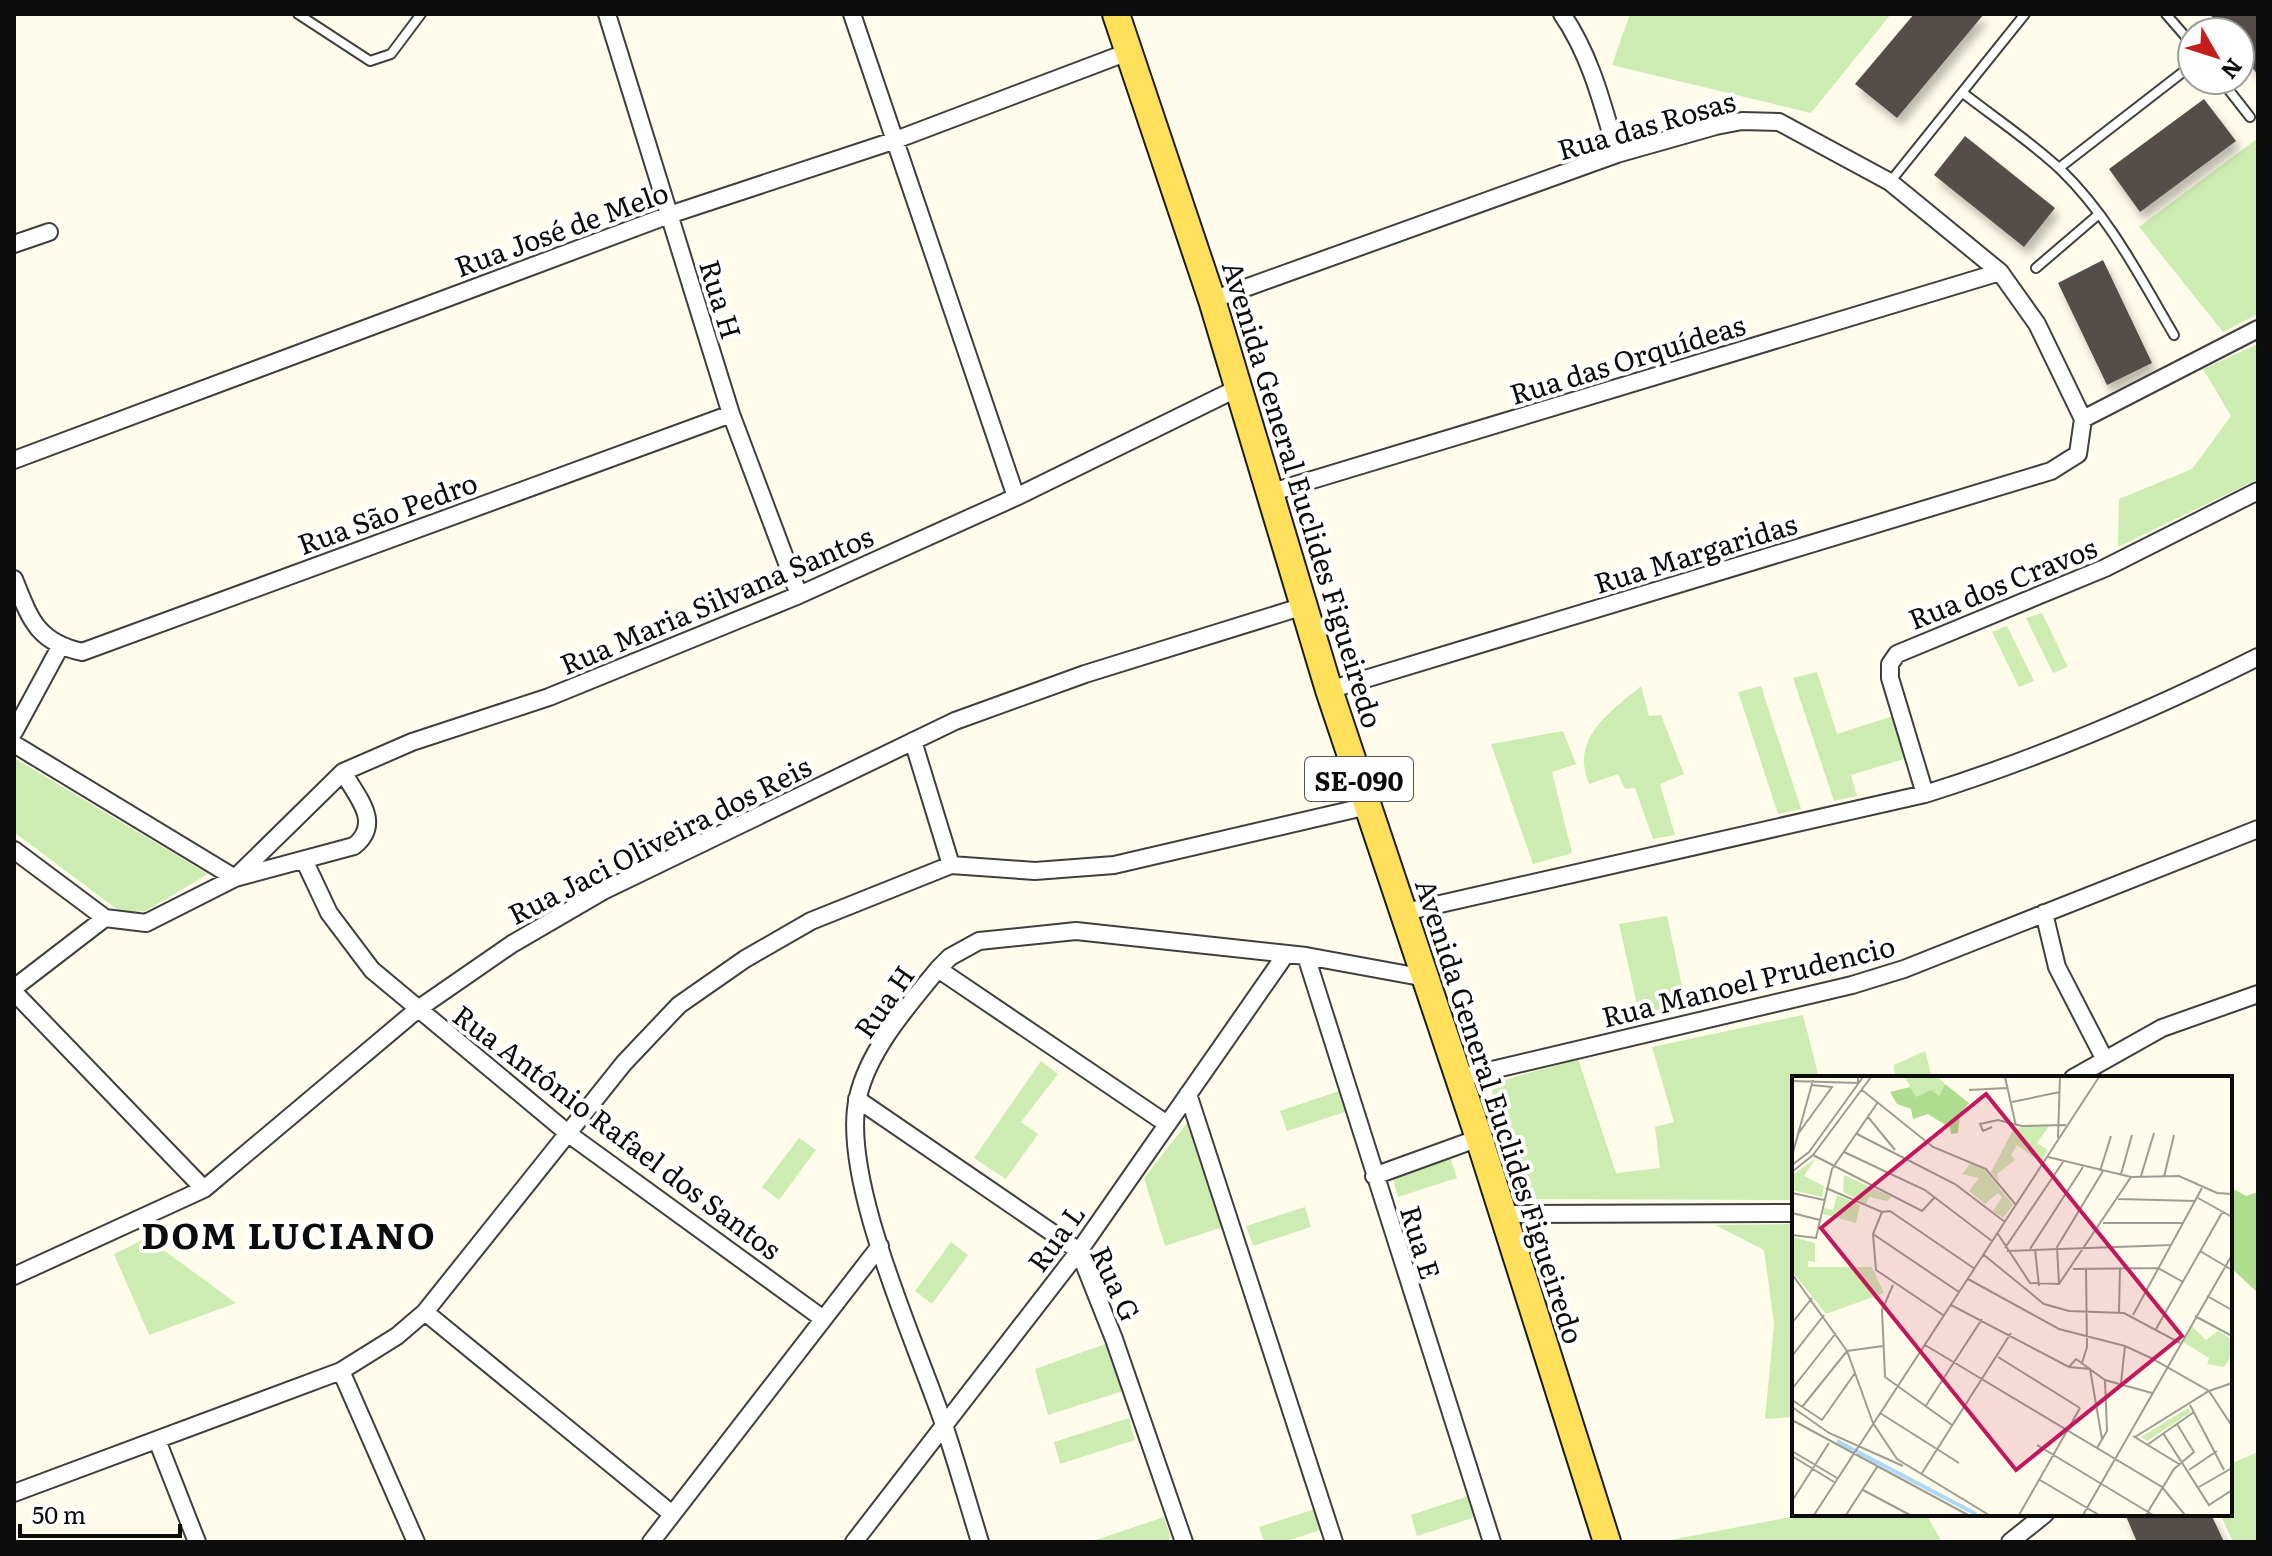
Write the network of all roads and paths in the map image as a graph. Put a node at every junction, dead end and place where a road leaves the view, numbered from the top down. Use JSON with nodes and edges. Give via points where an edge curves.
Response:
{"nodes":[{"id":1,"x":298,"y":14,"type":"edge"},
{"id":2,"x":421,"y":14,"type":"edge"},
{"id":3,"x":607,"y":14,"type":"edge"},
{"id":4,"x":852,"y":14,"type":"edge"},
{"id":5,"x":1116,"y":14,"type":"edge"},
{"id":6,"x":1562,"y":14,"type":"edge"},
{"id":7,"x":2025,"y":14,"type":"edge"},
{"id":8,"x":1128,"y":52,"type":"junction"},
{"id":9,"x":2176,"y":77,"type":"edge"},
{"id":10,"x":1963,"y":93,"type":"junction"},
{"id":11,"x":2234,"y":96,"type":"edge"},
{"id":12,"x":2250,"y":117,"type":"dead end"},
{"id":13,"x":893,"y":141,"type":"junction"},
{"id":14,"x":1617,"y":154,"type":"junction"},
{"id":15,"x":2059,"y":168,"type":"junction"},
{"id":16,"x":1890,"y":182,"type":"junction"},
{"id":17,"x":2099,"y":214,"type":"junction"},
{"id":18,"x":669,"y":215,"type":"junction"},
{"id":19,"x":49,"y":232,"type":"dead end"},
{"id":20,"x":14,"y":244,"type":"edge"},
{"id":21,"x":2036,"y":268,"type":"dead end"},
{"id":22,"x":2000,"y":272,"type":"junction"},
{"id":23,"x":1212,"y":300,"type":"junction"},
{"id":24,"x":2258,"y":329,"type":"edge"},
{"id":25,"x":2174,"y":335,"type":"dead end"},
{"id":26,"x":1238,"y":388,"type":"junction"},
{"id":27,"x":731,"y":414,"type":"junction"},
{"id":28,"x":2083,"y":419,"type":"junction"},
{"id":29,"x":14,"y":460,"type":"edge"},
{"id":30,"x":2258,"y":491,"type":"edge"},
{"id":31,"x":1269,"y":493,"type":"junction"},
{"id":32,"x":1016,"y":497,"type":"junction"},
{"id":33,"x":14,"y":579,"type":"edge"},
{"id":34,"x":799,"y":595,"type":"junction"},
{"id":35,"x":1304,"y":606,"type":"junction"},
{"id":36,"x":60,"y":647,"type":"junction"},
{"id":37,"x":2258,"y":657,"type":"edge"},
{"id":38,"x":1329,"y":690,"type":"junction"},
{"id":39,"x":14,"y":732,"type":"edge"},
{"id":40,"x":913,"y":741,"type":"junction"},
{"id":41,"x":14,"y":744,"type":"edge"},
{"id":42,"x":343,"y":772,"type":"junction"},
{"id":43,"x":1925,"y":794,"type":"junction"},
{"id":44,"x":1368,"y":806,"type":"junction"},
{"id":45,"x":2258,"y":829,"type":"edge"},
{"id":46,"x":14,"y":850,"type":"edge"},
{"id":47,"x":305,"y":862,"type":"junction"},
{"id":48,"x":951,"y":865,"type":"junction"},
{"id":49,"x":235,"y":878,"type":"junction"},
{"id":50,"x":1405,"y":912,"type":"junction"},
{"id":51,"x":2044,"y":913,"type":"junction"},
{"id":52,"x":105,"y":918,"type":"junction"},
{"id":53,"x":1286,"y":954,"type":"junction"},
{"id":54,"x":1306,"y":956,"type":"junction"},
{"id":55,"x":938,"y":969,"type":"junction"},
{"id":56,"x":1426,"y":978,"type":"junction"},
{"id":57,"x":14,"y":990,"type":"edge"},
{"id":58,"x":2258,"y":994,"type":"edge"},
{"id":59,"x":418,"y":1009,"type":"junction"},
{"id":60,"x":2104,"y":1058,"type":"junction"},
{"id":61,"x":2076,"y":1076,"type":"edge"},
{"id":62,"x":1458,"y":1078,"type":"junction"},
{"id":63,"x":1188,"y":1094,"type":"junction"},
{"id":64,"x":857,"y":1099,"type":"junction"},
{"id":65,"x":1167,"y":1124,"type":"junction"},
{"id":66,"x":570,"y":1135,"type":"junction"},
{"id":67,"x":1479,"y":1138,"type":"junction"},
{"id":68,"x":1374,"y":1176,"type":"junction"},
{"id":69,"x":204,"y":1189,"type":"junction"},
{"id":70,"x":1792,"y":1213,"type":"edge"},
{"id":71,"x":1501,"y":1214,"type":"junction"},
{"id":72,"x":880,"y":1246,"type":"junction"},
{"id":73,"x":1079,"y":1251,"type":"junction"},
{"id":74,"x":14,"y":1276,"type":"edge"},
{"id":75,"x":425,"y":1312,"type":"junction"},
{"id":76,"x":822,"y":1318,"type":"junction"},
{"id":77,"x":341,"y":1371,"type":"junction"},
{"id":78,"x":945,"y":1426,"type":"junction"},
{"id":79,"x":157,"y":1440,"type":"junction"},
{"id":80,"x":14,"y":1493,"type":"edge"},
{"id":81,"x":672,"y":1514,"type":"junction"},
{"id":82,"x":2042,"y":1516,"type":"edge"},
{"id":83,"x":197,"y":1542,"type":"edge"},
{"id":84,"x":416,"y":1542,"type":"edge"},
{"id":85,"x":651,"y":1542,"type":"edge"},
{"id":86,"x":854,"y":1542,"type":"edge"},
{"id":87,"x":980,"y":1542,"type":"edge"},
{"id":88,"x":1184,"y":1542,"type":"edge"},
{"id":89,"x":1334,"y":1542,"type":"edge"},
{"id":90,"x":1492,"y":1542,"type":"edge"},
{"id":91,"x":1607,"y":1542,"type":"edge"},
{"id":92,"x":2010,"y":1542,"type":"edge"}],
"edges":[{"from":1,"to":2,"type":"lane","via":[[365,61],[391,54]]},
{"from":3,"to":18,"type":"street","name":"Rua H"},
{"from":4,"to":13,"type":"street"},
{"from":5,"to":8,"type":"main road","name":"Avenida General Euclides Figueiredo","number":"SE-090"},
{"from":6,"to":14,"type":"street","via":[[1590,66]]},
{"from":7,"to":10,"type":"lane"},
{"from":8,"to":13,"type":"street","name":"Rua José de Melo"},
{"from":8,"to":23,"type":"main road","name":"Avenida General Euclides Figueiredo","number":"SE-090"},
{"from":9,"to":15,"type":"lane"},
{"from":10,"to":15,"type":"lane"},
{"from":10,"to":16,"type":"lane"},
{"from":11,"to":12,"type":"lane"},
{"from":13,"to":18,"type":"street","name":"Rua José de Melo"},
{"from":13,"to":32,"type":"street"},
{"from":14,"to":16,"type":"street","name":"Rua das Rosas","via":[[1716,126],[1779,122]]},
{"from":14,"to":23,"type":"street","name":"Rua das Rosas"},
{"from":15,"to":17,"type":"lane"},
{"from":16,"to":22,"type":"street","name":"Rua das Rosas"},
{"from":17,"to":21,"type":"lane"},
{"from":17,"to":25,"type":"lane"},
{"from":18,"to":27,"type":"street","name":"Rua H"},
{"from":18,"to":29,"type":"street","name":"Rua José de Melo"},
{"from":19,"to":20,"type":"street"},
{"from":22,"to":28,"type":"street","name":"Rua das Rosas","via":[[2042,333]]},
{"from":22,"to":31,"type":"street","name":"Rua das Orquídeas"},
{"from":23,"to":26,"type":"main road","name":"Avenida General Euclides Figueiredo","number":"SE-090"},
{"from":24,"to":28,"type":"street"},
{"from":26,"to":31,"type":"main road","name":"Avenida General Euclides Figueiredo","number":"SE-090"},
{"from":26,"to":32,"type":"street","name":"Rua Maria Silvana Santos"},
{"from":27,"to":34,"type":"street","name":"Rua H"},
{"from":27,"to":36,"type":"street","name":"Rua São Pedro","via":[[82,652]]},
{"from":28,"to":38,"type":"street","name":"Rua Margaridas","via":[[2074,459],[2051,471]]},
{"from":30,"to":43,"type":"street","name":"Rua dos Cravos","via":[[2105,568],[1897,654],[1890,678]]},
{"from":31,"to":35,"type":"main road","name":"Avenida General Euclides Figueiredo","number":"SE-090"},
{"from":32,"to":34,"type":"street","name":"Rua Maria Silvana Santos"},
{"from":33,"to":36,"type":"street","via":[[32,623]]},
{"from":34,"to":42,"type":"street","name":"Rua Maria Silvana Santos","via":[[549,697],[412,742]]},
{"from":35,"to":38,"type":"main road","name":"Avenida General Euclides Figueiredo","number":"SE-090"},
{"from":35,"to":40,"type":"street","name":"Rua Jaci Oliveira dos Reis","via":[[1085,674]]},
{"from":36,"to":39,"type":"street"},
{"from":37,"to":43,"type":"street","via":[[2161,705],[2008,768]]},
{"from":38,"to":44,"type":"main road","name":"Avenida General Euclides Figueiredo","number":"SE-090"},
{"from":40,"to":48,"type":"street"},
{"from":40,"to":59,"type":"street","name":"Rua Jaci Oliveira dos Reis","via":[[603,891],[512,944]]},
{"from":41,"to":49,"type":"street"},
{"from":42,"to":47,"type":"street","via":[[367,816],[368,830],[354,846]]},
{"from":42,"to":49,"type":"street","name":"Rua Maria Silvana Santos"},
{"from":43,"to":50,"type":"street"},
{"from":44,"to":48,"type":"street","via":[[1114,865],[1035,871]]},
{"from":44,"to":50,"type":"main road","name":"Avenida General Euclides Figueiredo","number":"SE-090"},
{"from":45,"to":51,"type":"street","name":"Rua Manoel Prudencio"},
{"from":46,"to":52,"type":"street"},
{"from":47,"to":49,"type":"street"},
{"from":47,"to":59,"type":"street","name":"Rua Antônio Rafael dos Santos","via":[[349,942],[372,970]]},
{"from":48,"to":66,"type":"street","via":[[811,921],[711,982],[679,1005],[641,1045]]},
{"from":49,"to":52,"type":"street","via":[[146,923]]},
{"from":50,"to":56,"type":"main road","name":"Avenida General Euclides Figueiredo","number":"SE-090"},
{"from":51,"to":60,"type":"street","via":[[2057,967]]},
{"from":51,"to":62,"type":"street","name":"Rua Manoel Prudencio","via":[[1852,985]]},
{"from":52,"to":57,"type":"street"},
{"from":53,"to":54,"type":"street","name":"Rua H"},
{"from":53,"to":55,"type":"street","name":"Rua H","via":[[1076,931],[979,941]]},
{"from":53,"to":63,"type":"street","name":"Rua L"},
{"from":54,"to":56,"type":"street","name":"Rua H"},
{"from":54,"to":68,"type":"street","name":"Rua E"},
{"from":55,"to":64,"type":"street","name":"Rua H","via":[[889,1034]]},
{"from":55,"to":65,"type":"street"},
{"from":56,"to":62,"type":"main road","name":"Avenida General Euclides Figueiredo","number":"SE-090"},
{"from":57,"to":69,"type":"street"},
{"from":58,"to":60,"type":"street","via":[[2162,1028]]},
{"from":59,"to":66,"type":"street","name":"Rua Antônio Rafael dos Santos"},
{"from":59,"to":69,"type":"street","name":"Rua Jaci Oliveira dos Reis"},
{"from":60,"to":61,"type":"street"},
{"from":62,"to":67,"type":"main road","name":"Avenida General Euclides Figueiredo","number":"SE-090"},
{"from":63,"to":65,"type":"street","name":"Rua L"},
{"from":63,"to":89,"type":"street"},
{"from":64,"to":72,"type":"street","name":"Rua H","via":[[856,1143]]},
{"from":64,"to":73,"type":"street","name":"Rua G"},
{"from":65,"to":73,"type":"street","name":"Rua L"},
{"from":66,"to":75,"type":"street"},
{"from":66,"to":76,"type":"street","name":"Rua Antônio Rafael dos Santos"},
{"from":67,"to":68,"type":"street"},
{"from":67,"to":71,"type":"main road","name":"Avenida General Euclides Figueiredo","number":"SE-090"},
{"from":68,"to":90,"type":"street","name":"Rua E"},
{"from":69,"to":74,"type":"street","name":"Rua Jaci Oliveira dos Reis"},
{"from":70,"to":71,"type":"street"},
{"from":71,"to":91,"type":"main road","name":"Avenida General Euclides Figueiredo","number":"SE-090"},
{"from":72,"to":76,"type":"street"},
{"from":72,"to":78,"type":"street","name":"Rua H"},
{"from":73,"to":78,"type":"street","name":"Rua L"},
{"from":73,"to":88,"type":"street","name":"Rua G"},
{"from":75,"to":77,"type":"street"},
{"from":75,"to":81,"type":"street"},
{"from":76,"to":81,"type":"street"},
{"from":77,"to":79,"type":"street"},
{"from":77,"to":84,"type":"street"},
{"from":78,"to":86,"type":"street","name":"Rua L"},
{"from":78,"to":87,"type":"street","name":"Rua H"},
{"from":79,"to":80,"type":"street"},
{"from":79,"to":83,"type":"street"},
{"from":81,"to":85,"type":"street"},
{"from":82,"to":92,"type":"street"}]}
